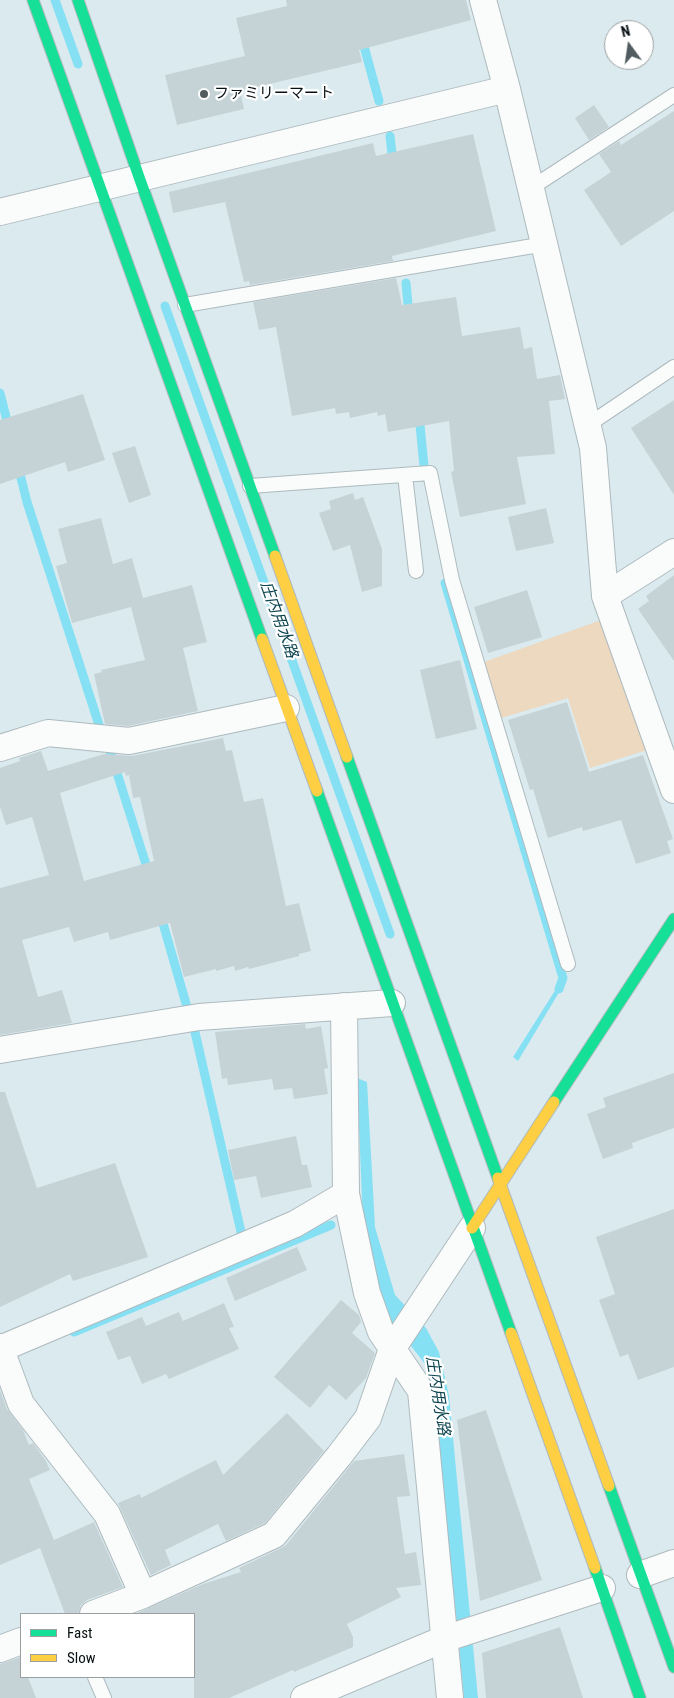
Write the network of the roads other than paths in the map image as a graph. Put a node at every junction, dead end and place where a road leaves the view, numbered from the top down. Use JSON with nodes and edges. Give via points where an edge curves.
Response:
{"nodes":[{"id":1,"x":33,"y":0,"type":"edge"},
{"id":2,"x":78,"y":0,"type":"edge"},
{"id":3,"x":483,"y":0,"type":"edge"},
{"id":4,"x":507,"y":89,"type":"junction"},
{"id":5,"x":674,"y":95,"type":"edge"},
{"id":6,"x":139,"y":177,"type":"junction"},
{"id":7,"x":100,"y":188,"type":"junction"},
{"id":8,"x":531,"y":188,"type":"junction"},
{"id":9,"x":0,"y":212,"type":"edge"},
{"id":10,"x":545,"y":244,"type":"junction"},
{"id":11,"x":185,"y":305,"type":"junction"},
{"id":12,"x":674,"y":367,"type":"edge"},
{"id":13,"x":588,"y":425,"type":"junction"},
{"id":14,"x":405,"y":475,"type":"junction"},
{"id":15,"x":250,"y":486,"type":"junction"},
{"id":16,"x":674,"y":552,"type":"edge"},
{"id":17,"x":416,"y":571,"type":"dead end"},
{"id":18,"x":604,"y":596,"type":"junction"},
{"id":19,"x":286,"y":708,"type":"junction"},
{"id":20,"x":0,"y":748,"type":"edge"},
{"id":21,"x":674,"y":790,"type":"edge"},
{"id":22,"x":674,"y":919,"type":"edge"},
{"id":23,"x":568,"y":964,"type":"dead end"},
{"id":24,"x":392,"y":1003,"type":"junction"},
{"id":25,"x":344,"y":1006,"type":"junction"},
{"id":26,"x":0,"y":1050,"type":"edge"},
{"id":27,"x":500,"y":1184,"type":"junction"},
{"id":28,"x":346,"y":1194,"type":"junction"},
{"id":29,"x":472,"y":1228,"type":"junction"},
{"id":30,"x":395,"y":1344,"type":"junction"},
{"id":31,"x":0,"y":1349,"type":"edge"},
{"id":32,"x":674,"y":1563,"type":"edge"},
{"id":33,"x":640,"y":1575,"type":"junction"},
{"id":34,"x":602,"y":1588,"type":"junction"},
{"id":35,"x":143,"y":1595,"type":"junction"},
{"id":36,"x":95,"y":1613,"type":"edge"},
{"id":37,"x":457,"y":1635,"type":"junction"},
{"id":38,"x":674,"y":1667,"type":"edge"},
{"id":39,"x":95,"y":1678,"type":"edge"},
{"id":40,"x":104,"y":1698,"type":"edge"},
{"id":41,"x":304,"y":1698,"type":"edge"},
{"id":42,"x":450,"y":1698,"type":"edge"},
{"id":43,"x":640,"y":1698,"type":"edge"}],
"edges":[{"from":1,"to":7,"type":"street"},
{"from":2,"to":6,"type":"street"},
{"from":3,"to":4,"type":"street"},
{"from":4,"to":6,"type":"street"},
{"from":4,"to":8,"type":"street"},
{"from":5,"to":8,"type":"lane"},
{"from":6,"to":7,"type":"street"},
{"from":6,"to":11,"type":"street"},
{"from":7,"to":9,"type":"street"},
{"from":7,"to":19,"type":"street"},
{"from":8,"to":10,"type":"street"},
{"from":10,"to":11,"type":"lane"},
{"from":10,"to":13,"type":"street"},
{"from":11,"to":15,"type":"street"},
{"from":12,"to":13,"type":"lane"},
{"from":13,"to":18,"type":"street","via":[[593,448]]},
{"from":14,"to":15,"type":"lane"},
{"from":14,"to":17,"type":"lane"},
{"from":14,"to":23,"type":"lane","via":[[430,473],[452,580]]},
{"from":15,"to":27,"type":"street"},
{"from":16,"to":18,"type":"street"},
{"from":18,"to":21,"type":"street"},
{"from":19,"to":20,"type":"street","via":[[130,741],[48,733]]},
{"from":19,"to":24,"type":"street"},
{"from":22,"to":27,"type":"street"},
{"from":24,"to":25,"type":"street"},
{"from":24,"to":29,"type":"street"},
{"from":25,"to":26,"type":"street","via":[[199,1017]]},
{"from":25,"to":28,"type":"street"},
{"from":27,"to":29,"type":"street"},
{"from":27,"to":33,"type":"street"},
{"from":28,"to":30,"type":"street","via":[[367,1293],[381,1332]]},
{"from":28,"to":31,"type":"street","via":[[295,1224]]},
{"from":29,"to":30,"type":"street"},
{"from":29,"to":34,"type":"street"},
{"from":30,"to":35,"type":"street","via":[[368,1418],[274,1535]]},
{"from":30,"to":37,"type":"street","via":[[421,1391]]},
{"from":31,"to":35,"type":"street","via":[[21,1404],[108,1514]]},
{"from":32,"to":33,"type":"street"},
{"from":33,"to":38,"type":"street"},
{"from":34,"to":37,"type":"street"},
{"from":34,"to":43,"type":"street"},
{"from":35,"to":36,"type":"street"},
{"from":37,"to":41,"type":"street"},
{"from":37,"to":42,"type":"street"},
{"from":39,"to":40,"type":"lane"}]}
